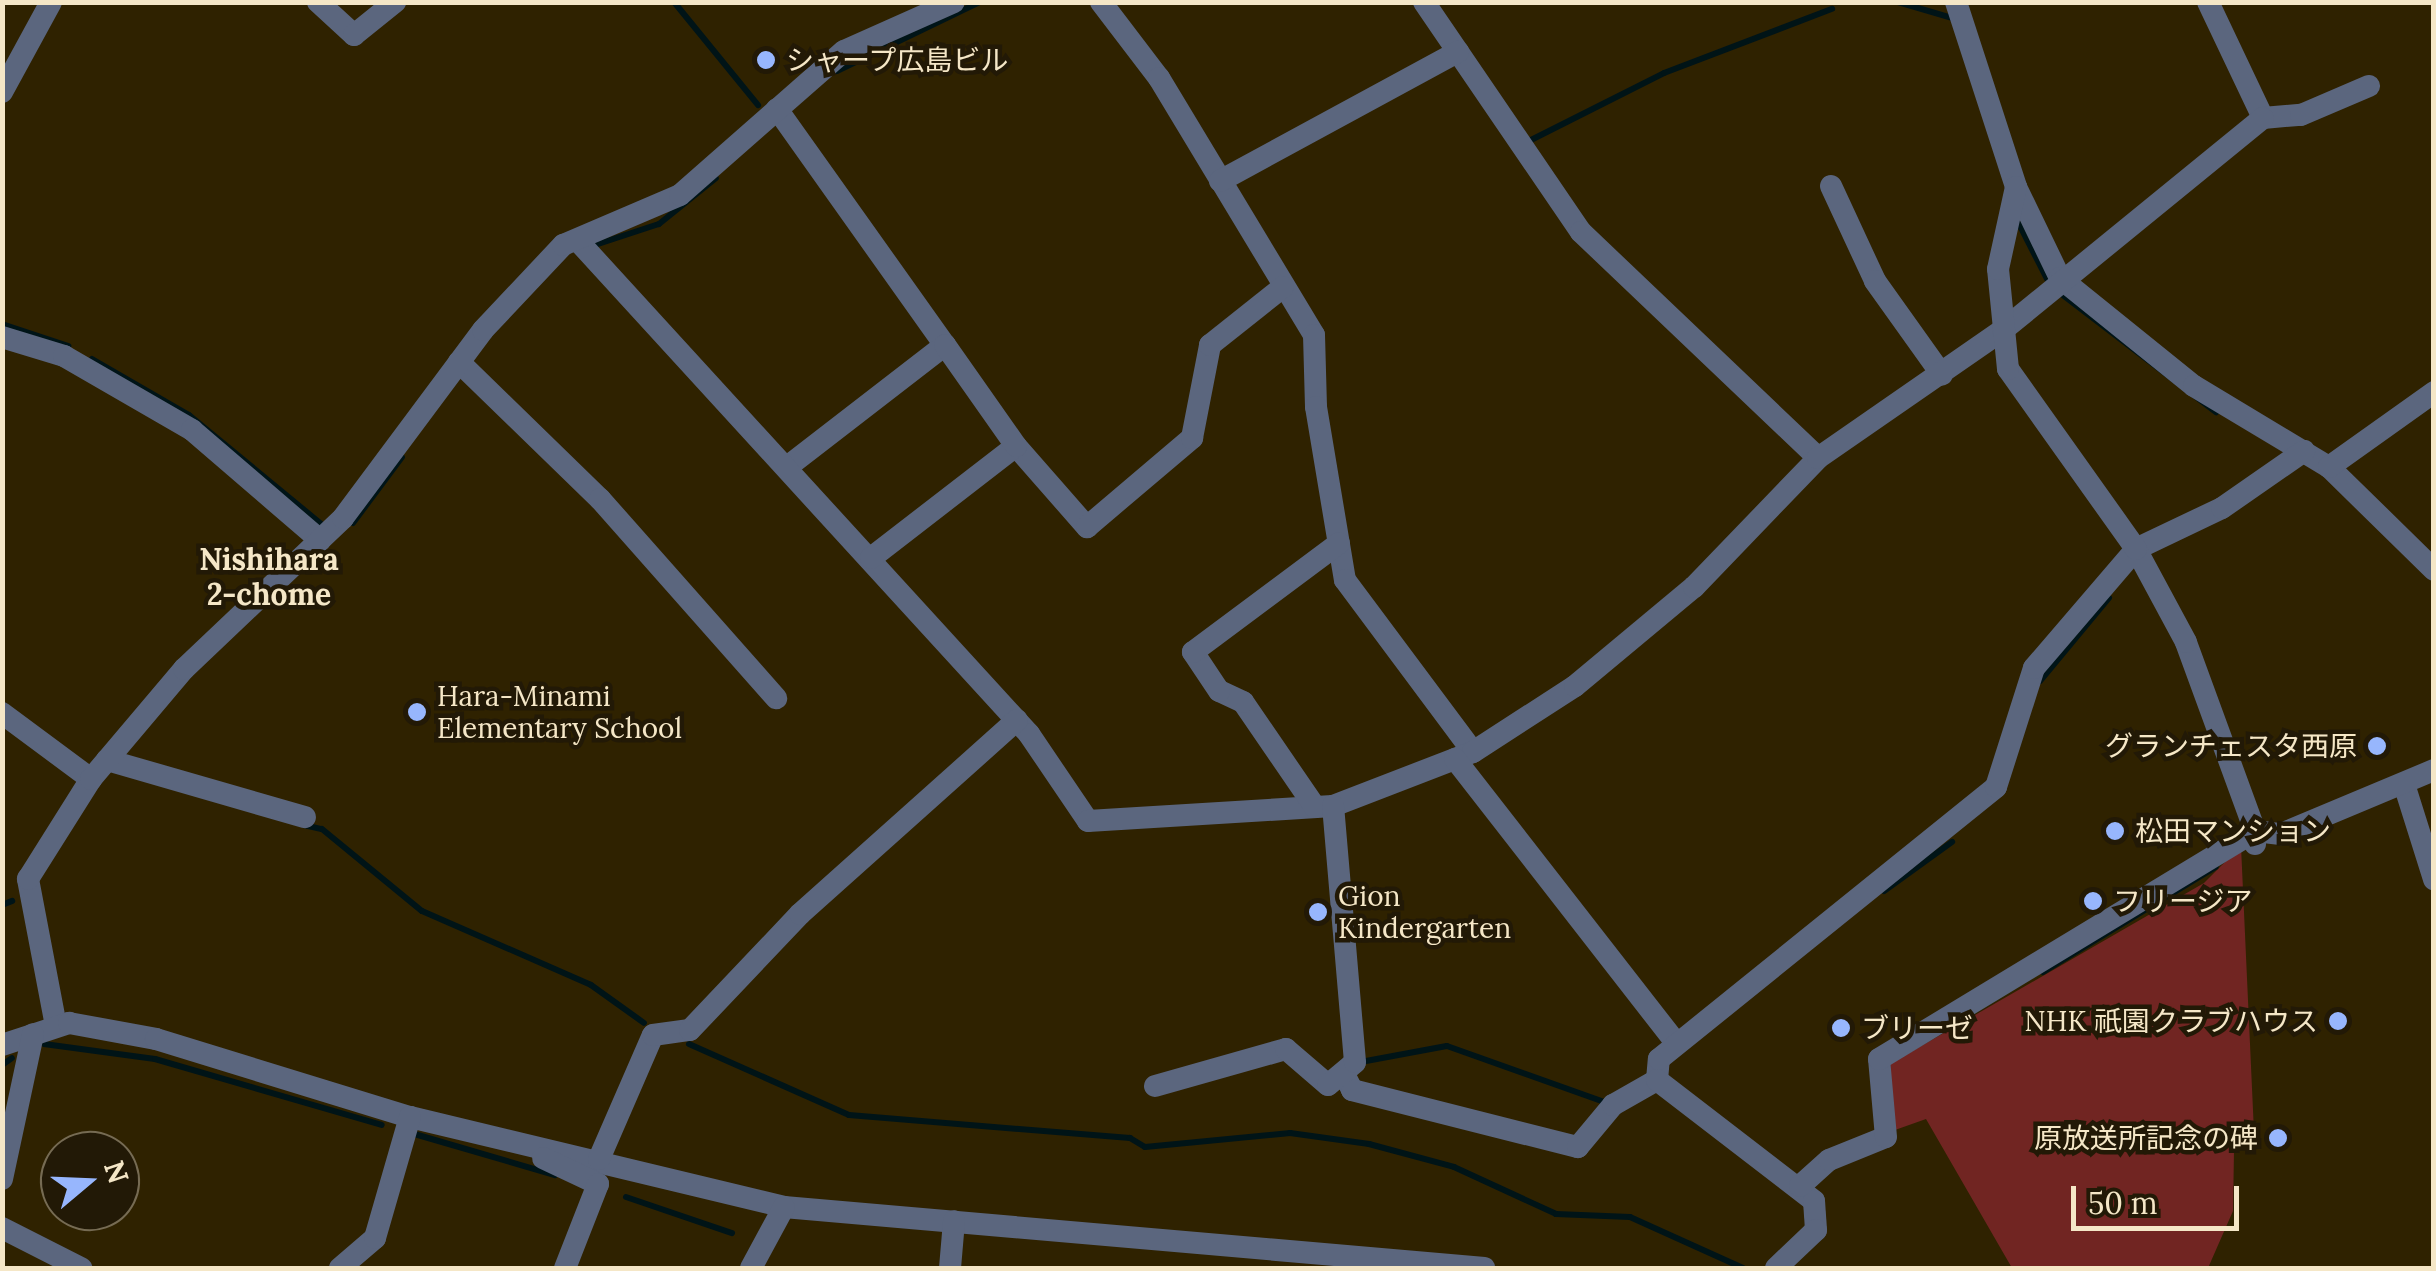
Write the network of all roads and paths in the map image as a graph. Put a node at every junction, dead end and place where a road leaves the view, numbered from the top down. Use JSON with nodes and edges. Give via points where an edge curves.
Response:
{"nodes":[{"id":1,"x":51,"y":2,"type":"edge"},
{"id":2,"x":318,"y":2,"type":"edge"},
{"id":3,"x":396,"y":2,"type":"edge"},
{"id":4,"x":954,"y":2,"type":"edge"},
{"id":5,"x":1101,"y":2,"type":"edge"},
{"id":6,"x":1424,"y":2,"type":"edge"},
{"id":7,"x":1956,"y":2,"type":"edge"},
{"id":8,"x":2208,"y":2,"type":"edge"},
{"id":9,"x":1458,"y":52,"type":"junction"},
{"id":10,"x":2368,"y":86,"type":"dead end"},
{"id":11,"x":2,"y":92,"type":"edge"},
{"id":12,"x":776,"y":109,"type":"junction"},
{"id":13,"x":2263,"y":118,"type":"junction"},
{"id":14,"x":1220,"y":180,"type":"junction"},
{"id":15,"x":1831,"y":186,"type":"dead end"},
{"id":16,"x":2016,"y":186,"type":"junction"},
{"id":17,"x":578,"y":242,"type":"junction"},
{"id":18,"x":2060,"y":278,"type":"junction"},
{"id":19,"x":1283,"y":288,"type":"junction"},
{"id":20,"x":2002,"y":330,"type":"junction"},
{"id":21,"x":2,"y":336,"type":"edge"},
{"id":22,"x":945,"y":346,"type":"junction"},
{"id":23,"x":458,"y":362,"type":"junction"},
{"id":24,"x":1942,"y":375,"type":"junction"},
{"id":25,"x":2434,"y":392,"type":"edge"},
{"id":26,"x":1016,"y":446,"type":"junction"},
{"id":27,"x":2304,"y":451,"type":"junction"},
{"id":28,"x":1818,"y":458,"type":"junction"},
{"id":29,"x":787,"y":467,"type":"junction"},
{"id":30,"x":2329,"y":468,"type":"junction"},
{"id":31,"x":320,"y":540,"type":"junction"},
{"id":32,"x":1339,"y":543,"type":"junction"},
{"id":33,"x":2136,"y":549,"type":"junction"},
{"id":34,"x":870,"y":558,"type":"junction"},
{"id":35,"x":2434,"y":570,"type":"edge"},
{"id":36,"x":776,"y":698,"type":"dead end"},
{"id":37,"x":2,"y":713,"type":"edge"},
{"id":38,"x":1017,"y":720,"type":"junction"},
{"id":39,"x":1464,"y":755,"type":"junction"},
{"id":40,"x":107,"y":760,"type":"junction"},
{"id":41,"x":2434,"y":770,"type":"edge"},
{"id":42,"x":91,"y":779,"type":"junction"},
{"id":43,"x":2404,"y":784,"type":"junction"},
{"id":44,"x":1324,"y":807,"type":"junction"},
{"id":45,"x":305,"y":817,"type":"dead end"},
{"id":46,"x":2255,"y":838,"type":"junction"},
{"id":47,"x":2434,"y":879,"type":"edge"},
{"id":48,"x":56,"y":1026,"type":"junction"},
{"id":49,"x":32,"y":1034,"type":"junction"},
{"id":50,"x":1676,"y":1044,"type":"junction"},
{"id":51,"x":2,"y":1045,"type":"edge"},
{"id":52,"x":1344,"y":1074,"type":"junction"},
{"id":53,"x":1657,"y":1080,"type":"junction"},
{"id":54,"x":1155,"y":1086,"type":"dead end"},
{"id":55,"x":410,"y":1118,"type":"junction"},
{"id":56,"x":544,"y":1147,"type":"junction"},
{"id":57,"x":599,"y":1160,"type":"junction"},
{"id":58,"x":2,"y":1178,"type":"edge"},
{"id":59,"x":1800,"y":1186,"type":"junction"},
{"id":60,"x":784,"y":1207,"type":"junction"},
{"id":61,"x":954,"y":1221,"type":"junction"},
{"id":62,"x":2,"y":1228,"type":"edge"},
{"id":63,"x":81,"y":1268,"type":"edge"},
{"id":64,"x":340,"y":1268,"type":"edge"},
{"id":65,"x":565,"y":1268,"type":"edge"},
{"id":66,"x":751,"y":1268,"type":"edge"},
{"id":67,"x":950,"y":1268,"type":"edge"},
{"id":68,"x":1484,"y":1268,"type":"edge"},
{"id":69,"x":1776,"y":1268,"type":"edge"}],
"edges":[{"from":1,"to":11,"type":"street"},
{"from":2,"to":3,"type":"street","via":[[354,36]]},
{"from":4,"to":12,"type":"street","via":[[844,50]]},
{"from":5,"to":14,"type":"street"},
{"from":6,"to":9,"type":"street"},
{"from":7,"to":16,"type":"street"},
{"from":8,"to":13,"type":"street"},
{"from":9,"to":14,"type":"street"},
{"from":9,"to":28,"type":"street","via":[[1581,232]]},
{"from":10,"to":13,"type":"street","via":[[2302,115]]},
{"from":12,"to":17,"type":"street","via":[[680,195]]},
{"from":12,"to":22,"type":"street"},
{"from":13,"to":18,"type":"street"},
{"from":14,"to":19,"type":"street"},
{"from":15,"to":24,"type":"street","via":[[1875,281]]},
{"from":16,"to":18,"type":"street"},
{"from":16,"to":20,"type":"street","via":[[1998,269]]},
{"from":17,"to":23,"type":"street","via":[[563,245]]},
{"from":17,"to":29,"type":"street"},
{"from":18,"to":20,"type":"street"},
{"from":18,"to":27,"type":"street","via":[[2194,386]]},
{"from":19,"to":26,"type":"street","via":[[1210,344],[1192,438],[1087,527]]},
{"from":19,"to":32,"type":"street","via":[[1320,351],[1316,407]]},
{"from":20,"to":24,"type":"street"},
{"from":20,"to":33,"type":"street","via":[[2008,369]]},
{"from":21,"to":31,"type":"street","via":[[64,356],[192,430]]},
{"from":22,"to":26,"type":"street"},
{"from":22,"to":29,"type":"street"},
{"from":23,"to":31,"type":"street"},
{"from":23,"to":36,"type":"street","via":[[600,499]]},
{"from":24,"to":28,"type":"street"},
{"from":25,"to":30,"type":"street"},
{"from":26,"to":34,"type":"street"},
{"from":27,"to":30,"type":"street"},
{"from":27,"to":33,"type":"street","via":[[2222,508]]},
{"from":28,"to":39,"type":"street","via":[[1694,587],[1575,686]]},
{"from":29,"to":34,"type":"street"},
{"from":30,"to":35,"type":"street"},
{"from":31,"to":40,"type":"street","via":[[184,668]]},
{"from":32,"to":39,"type":"street","via":[[1345,580]]},
{"from":32,"to":44,"type":"street","via":[[1193,652],[1219,691],[1243,702]]},
{"from":33,"to":46,"type":"street","via":[[2192,658]]},
{"from":33,"to":50,"type":"street","via":[[2034,668],[1996,787]]},
{"from":34,"to":38,"type":"street"},
{"from":37,"to":42,"type":"street"},
{"from":38,"to":44,"type":"street","via":[[1088,821]]},
{"from":38,"to":57,"type":"street","via":[[800,914],[690,1030],[653,1035]]},
{"from":39,"to":44,"type":"street"},
{"from":39,"to":50,"type":"street"},
{"from":40,"to":42,"type":"street"},
{"from":40,"to":45,"type":"street"},
{"from":41,"to":43,"type":"street"},
{"from":42,"to":48,"type":"street","via":[[28,879]]},
{"from":43,"to":46,"type":"street","via":[[2281,834]]},
{"from":43,"to":47,"type":"street"},
{"from":44,"to":52,"type":"street","via":[[1355,1062]]},
{"from":46,"to":59,"type":"street","via":[[1878,1059],[1886,1137],[1828,1160]]},
{"from":48,"to":49,"type":"street"},
{"from":48,"to":55,"type":"street","via":[[156,1040]]},
{"from":49,"to":51,"type":"street"},
{"from":49,"to":58,"type":"street"},
{"from":50,"to":53,"type":"street","via":[[1659,1058]]},
{"from":52,"to":53,"type":"street","via":[[1352,1090],[1578,1147],[1613,1106]]},
{"from":52,"to":54,"type":"street","via":[[1328,1085],[1286,1048]]},
{"from":53,"to":59,"type":"street"},
{"from":55,"to":56,"type":"street"},
{"from":55,"to":64,"type":"street","via":[[376,1238]]},
{"from":56,"to":57,"type":"street"},
{"from":56,"to":65,"type":"street","via":[[541,1158],[598,1184]]},
{"from":57,"to":60,"type":"street"},
{"from":59,"to":69,"type":"street","via":[[1814,1202],[1816,1230]]},
{"from":60,"to":61,"type":"street"},
{"from":60,"to":66,"type":"street"},
{"from":61,"to":67,"type":"street"},
{"from":61,"to":68,"type":"street"},
{"from":62,"to":63,"type":"street"}]}
